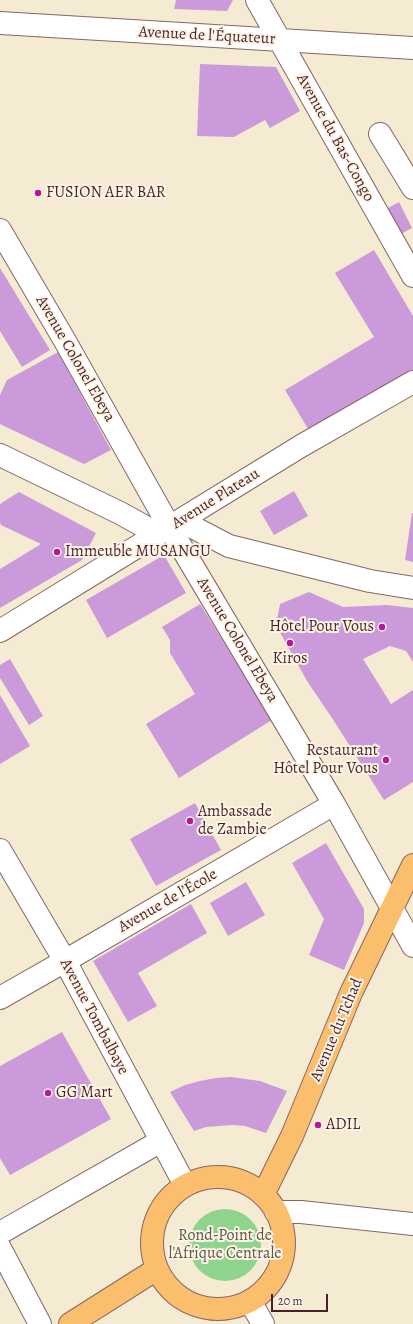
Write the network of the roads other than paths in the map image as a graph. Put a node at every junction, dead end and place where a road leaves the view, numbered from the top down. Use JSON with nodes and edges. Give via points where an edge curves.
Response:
{"nodes":[{"id":1,"x":257,"y":0,"type":"edge"},
{"id":2,"x":0,"y":23,"type":"edge"},
{"id":3,"x":280,"y":40,"type":"junction"},
{"id":4,"x":413,"y":48,"type":"edge"},
{"id":5,"x":380,"y":134,"type":"dead end"},
{"id":6,"x":413,"y":188,"type":"edge"},
{"id":7,"x":0,"y":230,"type":"edge"},
{"id":8,"x":406,"y":246,"type":"edge"},
{"id":9,"x":413,"y":276,"type":"edge"},
{"id":10,"x":413,"y":382,"type":"edge"},
{"id":11,"x":0,"y":455,"type":"edge"},
{"id":12,"x":170,"y":528,"type":"junction"},
{"id":13,"x":413,"y":588,"type":"edge"},
{"id":14,"x":0,"y":631,"type":"edge"},
{"id":15,"x":334,"y":804,"type":"junction"},
{"id":16,"x":0,"y":850,"type":"edge"},
{"id":17,"x":413,"y":865,"type":"edge"},
{"id":18,"x":393,"y":909,"type":"junction"},
{"id":19,"x":413,"y":946,"type":"edge"},
{"id":20,"x":65,"y":961,"type":"junction"},
{"id":21,"x":0,"y":998,"type":"edge"},
{"id":22,"x":161,"y":1141,"type":"junction"},
{"id":23,"x":185,"y":1186,"type":"junction"},
{"id":24,"x":269,"y":1203,"type":"junction"},
{"id":25,"x":413,"y":1224,"type":"edge"},
{"id":26,"x":0,"y":1233,"type":"edge"},
{"id":27,"x":0,"y":1248,"type":"edge"},
{"id":28,"x":157,"y":1269,"type":"junction"},
{"id":29,"x":250,"y":1301,"type":"junction"},
{"id":30,"x":40,"y":1324,"type":"edge"},
{"id":31,"x":70,"y":1324,"type":"edge"},
{"id":32,"x":263,"y":1324,"type":"edge"}],
"edges":[{"from":1,"to":3,"type":"street","name":"Avenue du Bas-Congo"},
{"from":2,"to":3,"type":"street","name":"Avenue de l'Équateur"},
{"from":3,"to":4,"type":"street","name":"Avenue de l'Équateur"},
{"from":3,"to":8,"type":"street","name":"Avenue du Bas-Congo"},
{"from":5,"to":6,"type":"street"},
{"from":7,"to":12,"type":"street","name":"Avenue Colonel Ebeya"},
{"from":8,"to":9,"type":"street","name":"Avenue du Bas-Congo"},
{"from":10,"to":12,"type":"street","name":"Avenue Plateau","via":[[301,446]]},
{"from":11,"to":12,"type":"street","via":[[120,513]]},
{"from":12,"to":13,"type":"street","via":[[229,546],[370,581]]},
{"from":12,"to":14,"type":"street","name":"Avenue Plateau"},
{"from":12,"to":15,"type":"street","name":"Avenue Colonel Ebeya"},
{"from":15,"to":18,"type":"street","name":"Avenue Colonel Ebeya"},
{"from":15,"to":20,"type":"street","name":"Avenue de l’École"},
{"from":16,"to":20,"type":"street","name":"Avenue Tombalbaye"},
{"from":17,"to":18,"type":"main road","name":"Avenue du Tchad"},
{"from":18,"to":19,"type":"street","name":"Avenue Colonel Ebeya"},
{"from":18,"to":24,"type":"main road","name":"Avenue du Tchad","via":[[352,993],[292,1136]]},
{"from":20,"to":21,"type":"street","name":"Avenue de l’École"},
{"from":20,"to":22,"type":"street","name":"Avenue Tombalbaye"},
{"from":22,"to":23,"type":"street","name":"Avenue Tombalbaye"},
{"from":22,"to":26,"type":"street"},
{"from":23,"to":24,"type":"main road","via":[[205,1178],[225,1177],[246,1183]]},
{"from":23,"to":28,"type":"main road","via":[[170,1197],[159,1213],[153,1231],[152,1250]]},
{"from":24,"to":25,"type":"street","via":[[302,1212]]},
{"from":24,"to":29,"type":"main road","via":[[283,1231],[283,1252],[278,1272],[266,1289]]},
{"from":27,"to":30,"type":"street"},
{"from":28,"to":29,"type":"main road","via":[[169,1288],[186,1302],[207,1309],[230,1309]]},
{"from":28,"to":31,"type":"main road"},
{"from":29,"to":32,"type":"street"}]}
